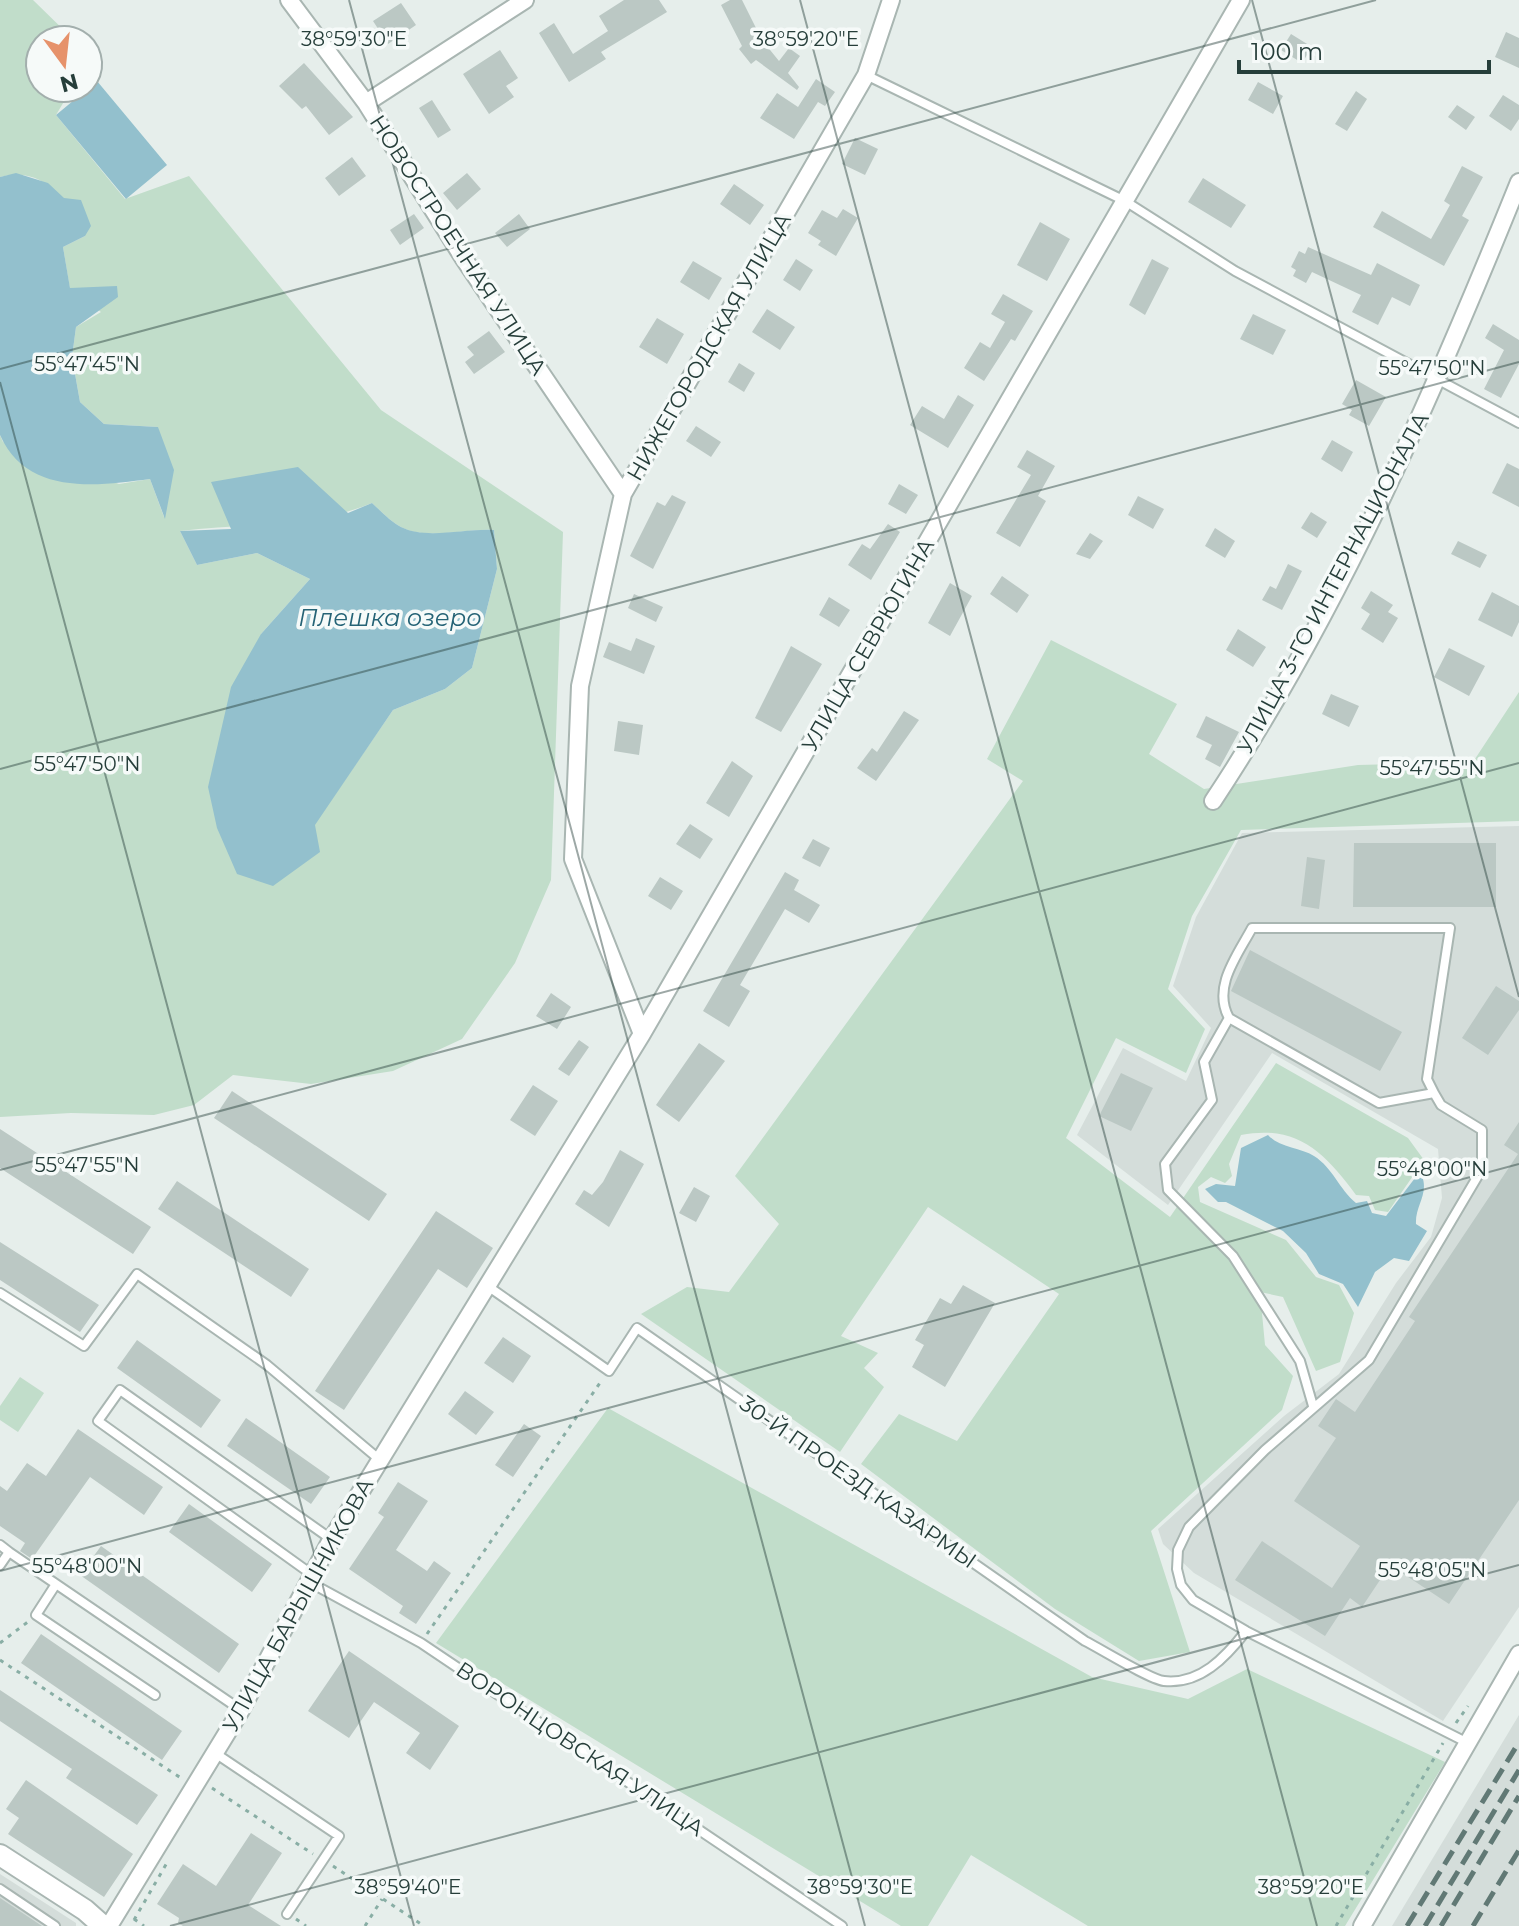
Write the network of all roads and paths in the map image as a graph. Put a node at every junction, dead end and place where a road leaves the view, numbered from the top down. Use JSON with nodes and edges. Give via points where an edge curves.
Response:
{"nodes":[{"id":1,"x":289,"y":0,"type":"edge"},
{"id":2,"x":525,"y":0,"type":"edge"},
{"id":3,"x":891,"y":0,"type":"edge"},
{"id":4,"x":1241,"y":0,"type":"edge"},
{"id":5,"x":866,"y":75,"type":"junction"},
{"id":6,"x":366,"y":103,"type":"junction"},
{"id":7,"x":1519,"y":182,"type":"edge"},
{"id":8,"x":1125,"y":201,"type":"junction"},
{"id":9,"x":1439,"y":380,"type":"junction"},
{"id":10,"x":1519,"y":423,"type":"edge"},
{"id":11,"x":623,"y":494,"type":"junction"},
{"id":12,"x":1213,"y":801,"type":"dead end"},
{"id":13,"x":1229,"y":1018,"type":"junction"},
{"id":14,"x":642,"y":1034,"type":"junction"},
{"id":15,"x":1434,"y":1093,"type":"junction"},
{"id":16,"x":489,"y":1287,"type":"junction"},
{"id":17,"x":0,"y":1293,"type":"edge"},
{"id":18,"x":609,"y":1371,"type":"junction"},
{"id":19,"x":1313,"y":1406,"type":"junction"},
{"id":20,"x":380,"y":1460,"type":"junction"},
{"id":21,"x":331,"y":1540,"type":"junction"},
{"id":22,"x":0,"y":1545,"type":"edge"},
{"id":23,"x":9,"y":1552,"type":"junction"},
{"id":24,"x":0,"y":1565,"type":"edge"},
{"id":25,"x":313,"y":1580,"type":"junction"},
{"id":26,"x":56,"y":1584,"type":"junction"},
{"id":27,"x":36,"y":1615,"type":"junction"},
{"id":28,"x":1246,"y":1631,"type":"junction"},
{"id":29,"x":0,"y":1643,"type":"edge"},
{"id":30,"x":421,"y":1643,"type":"junction"},
{"id":31,"x":1519,"y":1654,"type":"edge"},
{"id":32,"x":0,"y":1660,"type":"edge"},
{"id":33,"x":155,"y":1695,"type":"dead end"},
{"id":34,"x":1473,"y":1699,"type":"dead end"},
{"id":35,"x":241,"y":1710,"type":"junction"},
{"id":36,"x":1449,"y":1733,"type":"junction"},
{"id":37,"x":1469,"y":1743,"type":"junction"},
{"id":38,"x":214,"y":1753,"type":"junction"},
{"id":39,"x":201,"y":1786,"type":"junction"},
{"id":40,"x":0,"y":1855,"type":"edge"},
{"id":41,"x":323,"y":1860,"type":"junction"},
{"id":42,"x":167,"y":1869,"type":"dead end"},
{"id":43,"x":0,"y":1889,"type":"edge"},
{"id":44,"x":382,"y":1899,"type":"junction"},
{"id":45,"x":287,"y":1914,"type":"dead end"},
{"id":46,"x":134,"y":1920,"type":"dead end"},
{"id":47,"x":55,"y":1926,"type":"edge"},
{"id":48,"x":106,"y":1926,"type":"edge"},
{"id":49,"x":365,"y":1926,"type":"edge"},
{"id":50,"x":424,"y":1926,"type":"edge"},
{"id":51,"x":842,"y":1926,"type":"edge"},
{"id":52,"x":1336,"y":1926,"type":"edge"},
{"id":53,"x":1362,"y":1926,"type":"edge"}],
"edges":[{"from":1,"to":6,"type":"street","name":"НОВОСТРОЕЧНАЯ УЛИЦА"},
{"from":2,"to":6,"type":"street"},
{"from":3,"to":5,"type":"street","name":"НИЖЕГОРОДСКАЯ УЛИЦА"},
{"from":4,"to":8,"type":"street","name":"УЛИЦА СЕВРЮГИНА"},
{"from":5,"to":8,"type":"lane"},
{"from":5,"to":11,"type":"street","name":"НИЖЕГОРОДСКАЯ УЛИЦА"},
{"from":6,"to":11,"type":"street","name":"НОВОСТРОЕЧНАЯ УЛИЦА"},
{"from":7,"to":9,"type":"street","name":"УЛИЦА 3-ГО ИНТЕРНАЦИОНАЛА"},
{"from":8,"to":9,"type":"lane","via":[[1235,271]]},
{"from":8,"to":14,"type":"street","name":"УЛИЦА СЕВРЮГИНА"},
{"from":9,"to":10,"type":"lane"},
{"from":9,"to":12,"type":"street","name":"УЛИЦА 3-ГО ИНТЕРНАЦИОНАЛА","via":[[1293,668]]},
{"from":11,"to":14,"type":"street","name":"НИЖЕГОРОДСКАЯ УЛИЦА","via":[[580,686],[573,859]]},
{"from":13,"to":15,"type":"lane","via":[[1379,1103]]},
{"from":13,"to":15,"type":"lane","via":[[1221,1003],[1224,981],[1252,928],[1450,928],[1427,1079]]},
{"from":13,"to":19,"type":"lane","via":[[1204,1062],[1212,1100],[1165,1164],[1168,1190],[1233,1256],[1300,1361]]},
{"from":14,"to":16,"type":"street","name":"УЛИЦА СЕВРЮГИНА"},
{"from":15,"to":19,"type":"lane","via":[[1441,1105],[1482,1130],[1482,1169],[1369,1360]]},
{"from":16,"to":18,"type":"lane"},
{"from":16,"to":20,"type":"street","name":"УЛИЦА БАРЫШНИКОВА"},
{"from":17,"to":20,"type":"lane","via":[[84,1346],[137,1274],[267,1365]]},
{"from":18,"to":28,"type":"lane","name":"30-Й ПРОЕЗД КАЗАРМЫ","via":[[637,1328],[1085,1641],[1163,1681],[1204,1673]]},
{"from":18,"to":30,"type":"path"},
{"from":19,"to":28,"type":"lane","via":[[1182,1536],[1177,1569],[1181,1585],[1193,1600]]},
{"from":20,"to":21,"type":"street","name":"УЛИЦА БАРЫШНИКОВА"},
{"from":21,"to":25,"type":"street","name":"УЛИЦА БАРЫШНИКОВА"},
{"from":21,"to":25,"type":"lane","name":"ВОРОНЦОВСКАЯ УЛИЦА","via":[[120,1390],[98,1421]]},
{"from":22,"to":23,"type":"lane"},
{"from":23,"to":24,"type":"lane"},
{"from":23,"to":26,"type":"lane"},
{"from":25,"to":30,"type":"lane","name":"ВОРОНЦОВСКАЯ УЛИЦА"},
{"from":25,"to":35,"type":"street","name":"УЛИЦА БАРЫШНИКОВА"},
{"from":26,"to":27,"type":"lane"},
{"from":26,"to":35,"type":"lane"},
{"from":27,"to":29,"type":"path"},
{"from":27,"to":33,"type":"lane"},
{"from":28,"to":36,"type":"lane"},
{"from":30,"to":51,"type":"lane","name":"ВОРОНЦОВСКАЯ УЛИЦА"},
{"from":31,"to":37,"type":"street"},
{"from":32,"to":39,"type":"path"},
{"from":34,"to":36,"type":"path"},
{"from":35,"to":38,"type":"street","name":"УЛИЦА БАРЫШНИКОВА"},
{"from":36,"to":37,"type":"lane"},
{"from":36,"to":52,"type":"path"},
{"from":37,"to":53,"type":"street"},
{"from":38,"to":39,"type":"street","name":"УЛИЦА БАРЫШНИКОВА"},
{"from":38,"to":41,"type":"lane","via":[[339,1836]]},
{"from":39,"to":41,"type":"path"},
{"from":39,"to":48,"type":"street","name":"УЛИЦА БАРЫШНИКОВА"},
{"from":40,"to":48,"type":"street"},
{"from":41,"to":44,"type":"path"},
{"from":41,"to":45,"type":"lane"},
{"from":42,"to":46,"type":"path"},
{"from":43,"to":47,"type":"lane"},
{"from":44,"to":49,"type":"path"},
{"from":44,"to":50,"type":"path"}]}
